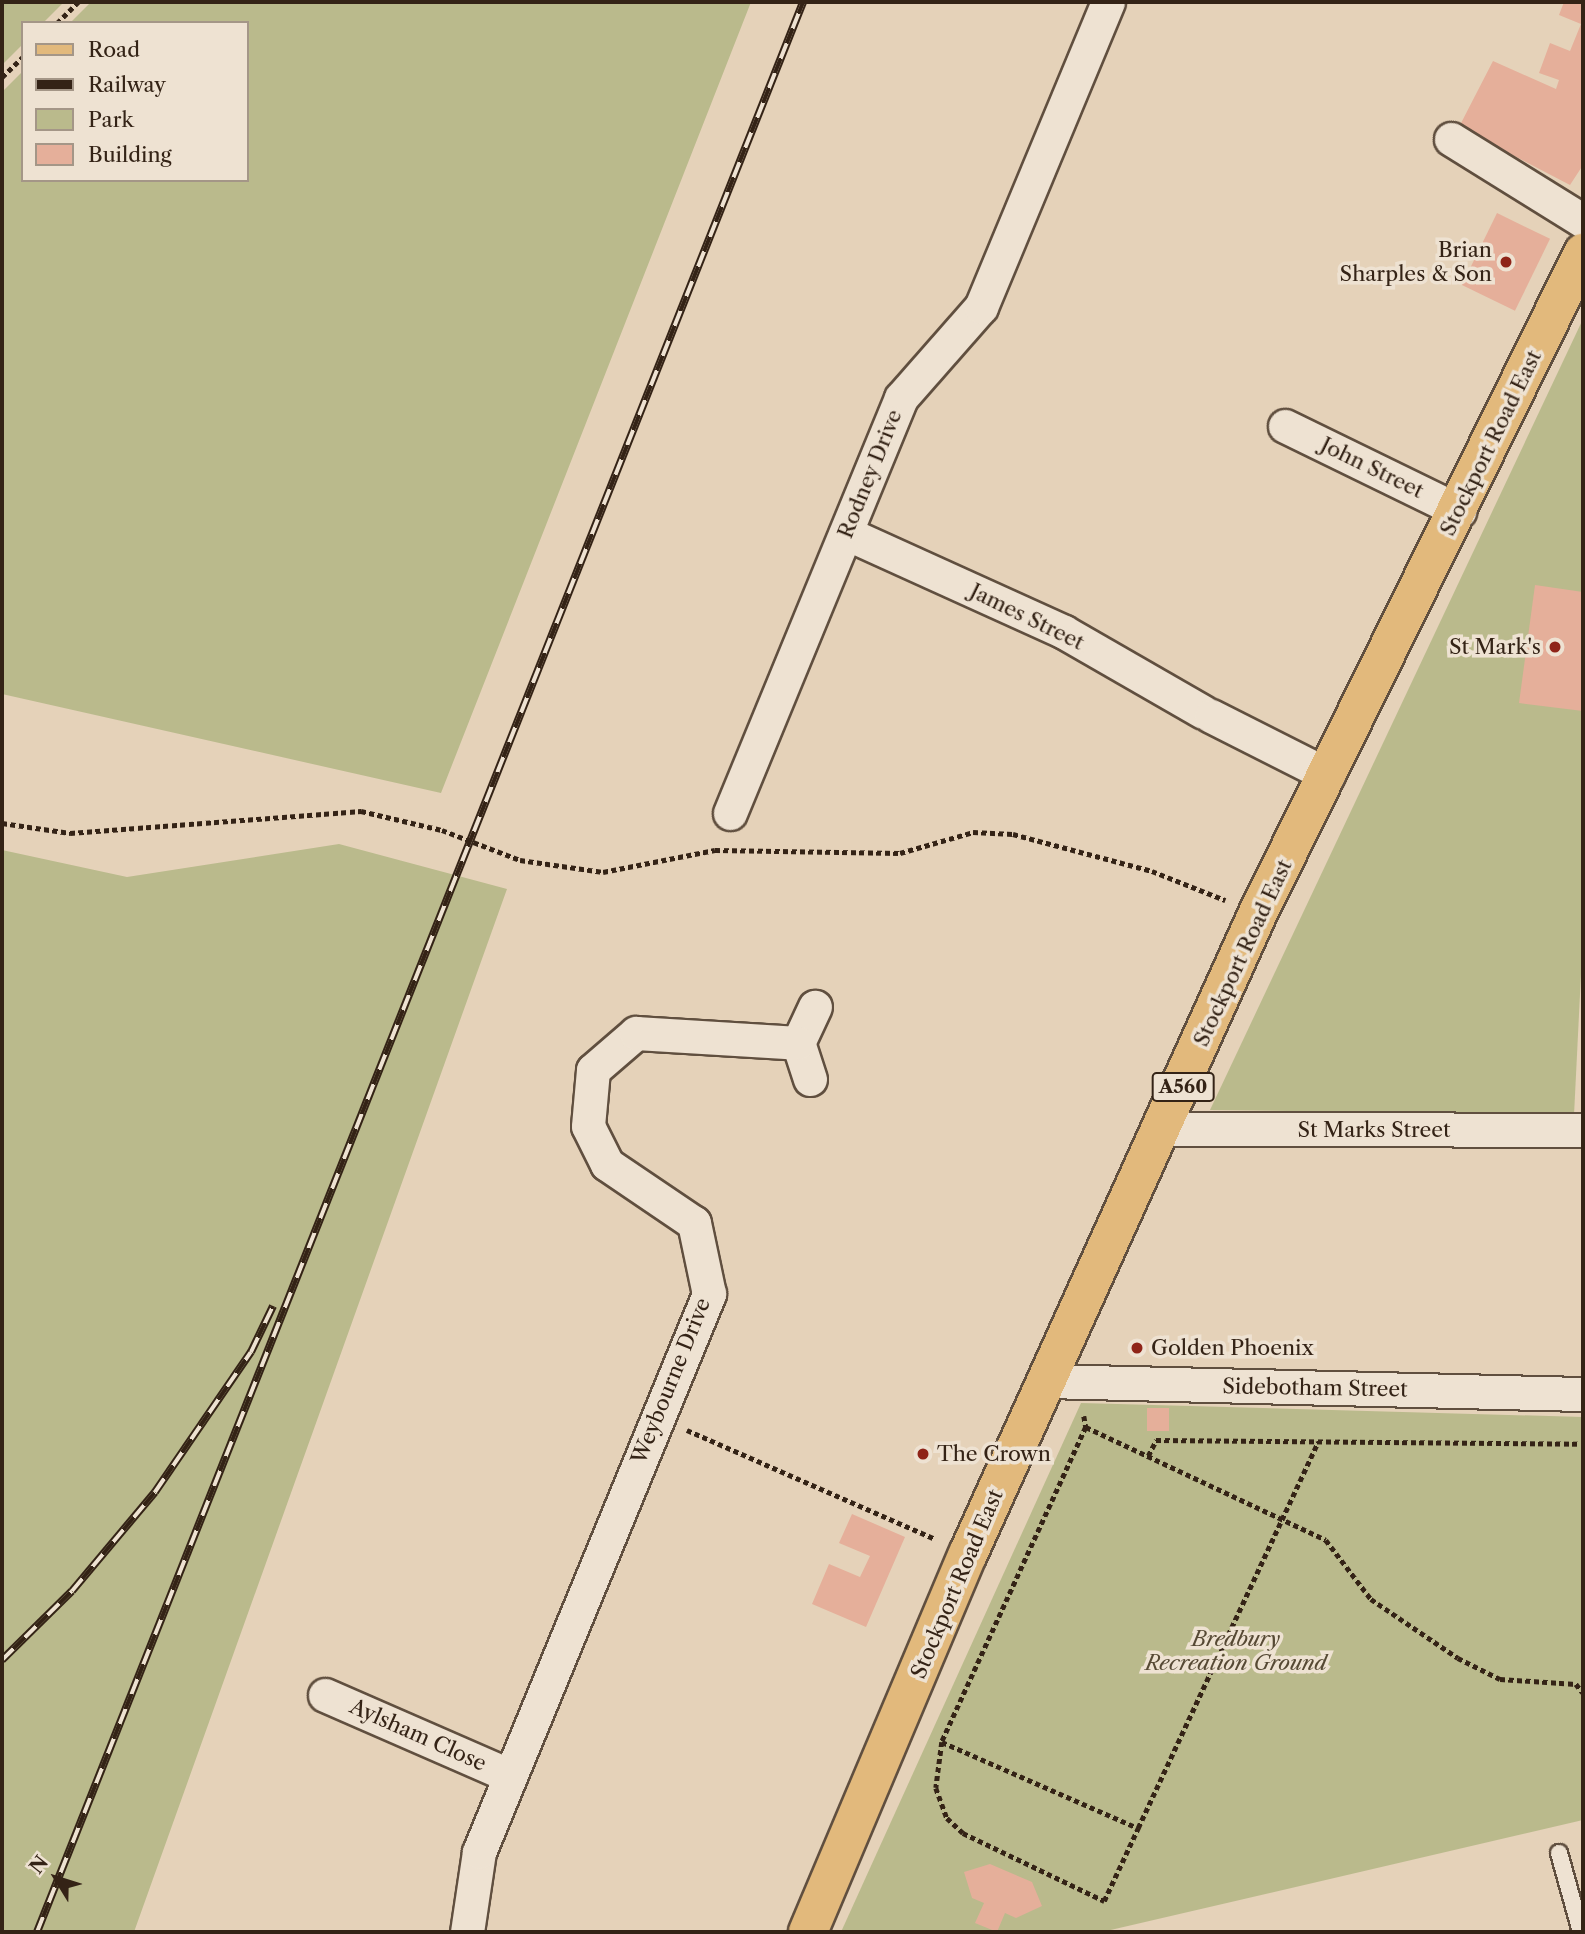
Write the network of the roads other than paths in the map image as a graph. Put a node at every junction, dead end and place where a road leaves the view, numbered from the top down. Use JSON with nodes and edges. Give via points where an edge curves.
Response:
{"nodes":[{"id":1,"x":1108,"y":2,"type":"edge"},
{"id":2,"x":1451,"y":139,"type":"dead end"},
{"id":3,"x":1583,"y":221,"type":"edge"},
{"id":4,"x":1583,"y":253,"type":"edge"},
{"id":5,"x":1286,"y":426,"type":"dead end"},
{"id":6,"x":1459,"y":511,"type":"junction"},
{"id":7,"x":846,"y":533,"type":"junction"},
{"id":8,"x":1328,"y":775,"type":"junction"},
{"id":9,"x":730,"y":813,"type":"dead end"},
{"id":10,"x":815,"y":1007,"type":"dead end"},
{"id":11,"x":798,"y":1043,"type":"junction"},
{"id":12,"x":810,"y":1079,"type":"dead end"},
{"id":13,"x":1165,"y":1129,"type":"junction"},
{"id":14,"x":1583,"y":1130,"type":"edge"},
{"id":15,"x":1046,"y":1381,"type":"junction"},
{"id":16,"x":1583,"y":1394,"type":"edge"},
{"id":17,"x":325,"y":1695,"type":"dead end"},
{"id":18,"x":510,"y":1776,"type":"junction"},
{"id":19,"x":1559,"y":1853,"type":"dead end"},
{"id":20,"x":467,"y":1932,"type":"edge"},
{"id":21,"x":808,"y":1932,"type":"edge"},
{"id":22,"x":1581,"y":1932,"type":"edge"}],
"edges":[{"from":1,"to":7,"type":"street","name":"Rodney Drive","via":[[981,307],[901,398]]},
{"from":2,"to":3,"type":"street"},
{"from":4,"to":6,"type":"main road","name":"Stockport Road East","number":"A560"},
{"from":5,"to":6,"type":"street","name":"John Street"},
{"from":6,"to":8,"type":"main road","name":"Stockport Road East","number":"A560"},
{"from":7,"to":8,"type":"street","name":"James Street","via":[[1064,632],[1207,714]]},
{"from":7,"to":9,"type":"street","name":"Rodney Drive"},
{"from":8,"to":13,"type":"main road","name":"Stockport Road East","number":"A560","via":[[1258,914]]},
{"from":10,"to":11,"type":"street"},
{"from":11,"to":12,"type":"street"},
{"from":11,"to":18,"type":"street","name":"Weybourne Drive","via":[[636,1033],[593,1070],[588,1126],[607,1164],[694,1223],[709,1294]]},
{"from":13,"to":14,"type":"street","name":"St Marks Street"},
{"from":13,"to":15,"type":"main road","name":"Stockport Road East","number":"A560"},
{"from":15,"to":16,"type":"street","name":"Sidebotham Street"},
{"from":15,"to":21,"type":"main road","name":"Stockport Road East","number":"A560"},
{"from":17,"to":18,"type":"street","name":"Aylsham Close"},
{"from":18,"to":20,"type":"street","name":"Weybourne Drive","via":[[479,1852]]},
{"from":19,"to":22,"type":"lane"}]}
